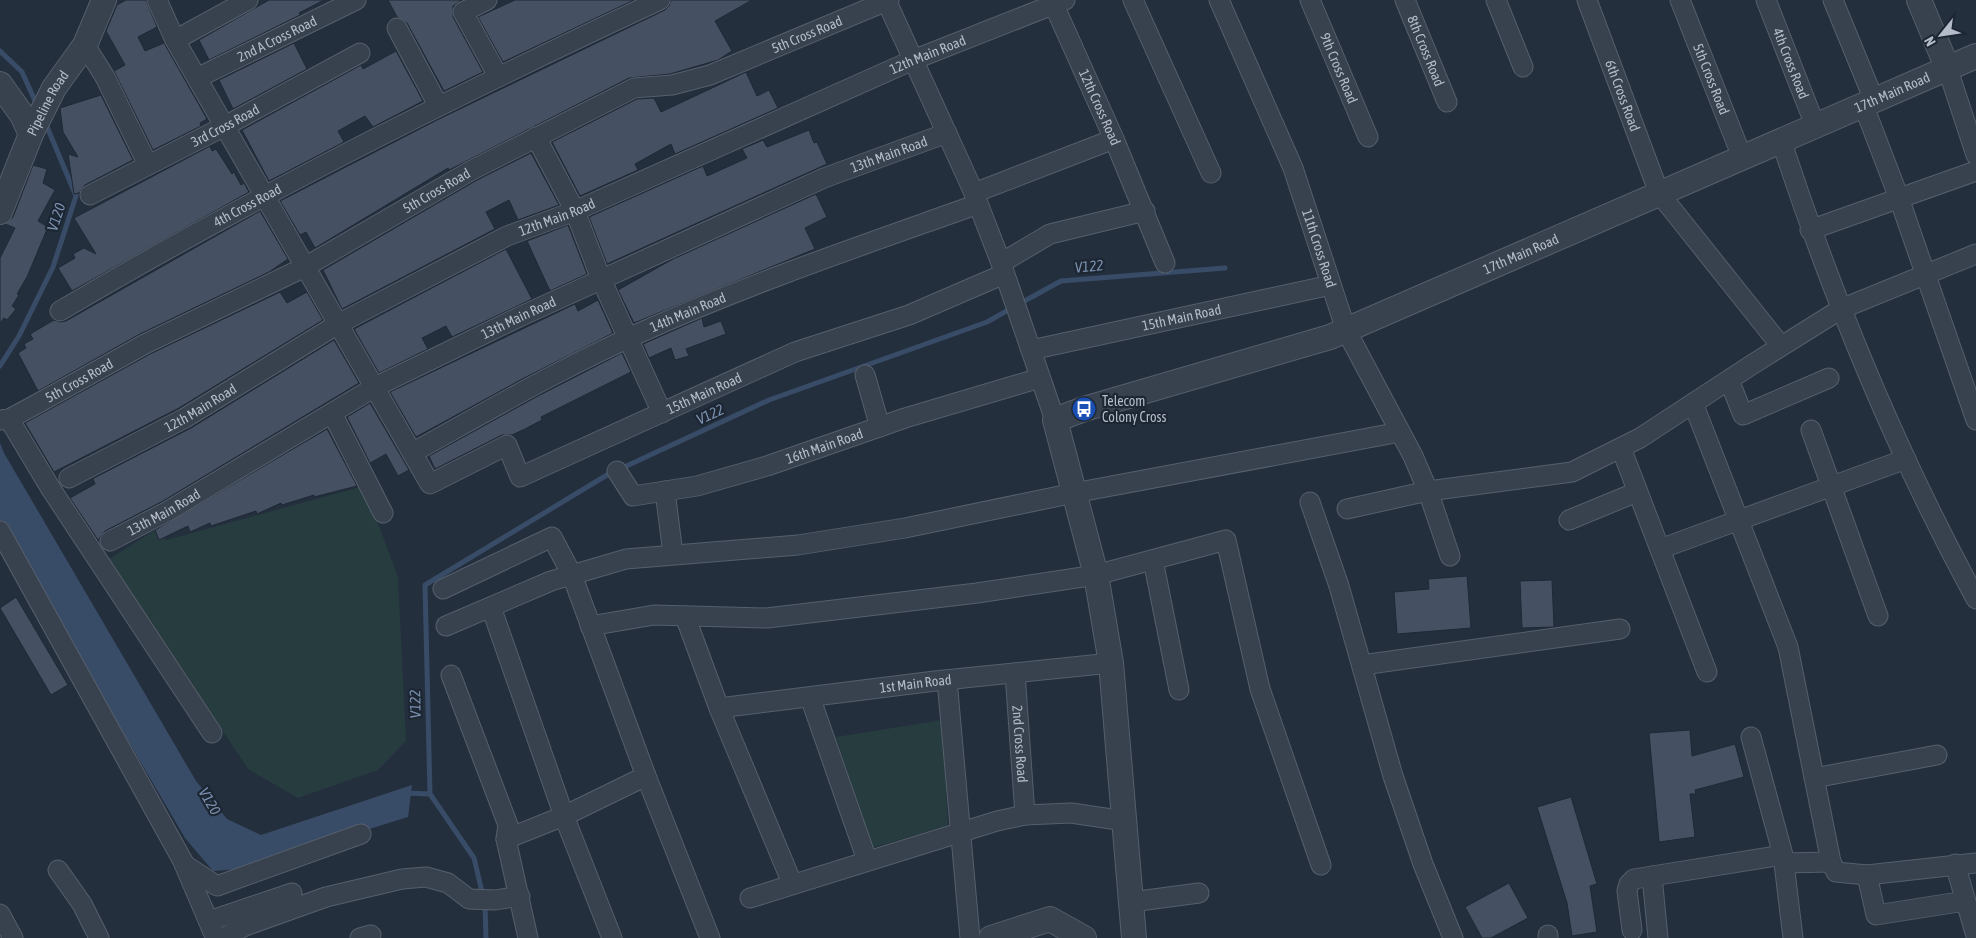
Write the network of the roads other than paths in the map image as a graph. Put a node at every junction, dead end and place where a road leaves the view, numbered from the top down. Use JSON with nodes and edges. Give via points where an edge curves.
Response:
{"nodes":[{"id":1,"x":104,"y":0,"type":"edge"},
{"id":2,"x":158,"y":0,"type":"edge"},
{"id":3,"x":248,"y":0,"type":"edge"},
{"id":4,"x":487,"y":0,"type":"edge"},
{"id":5,"x":660,"y":0,"type":"edge"},
{"id":6,"x":887,"y":0,"type":"edge"},
{"id":7,"x":1132,"y":0,"type":"edge"},
{"id":8,"x":1219,"y":0,"type":"edge"},
{"id":9,"x":1310,"y":0,"type":"edge"},
{"id":10,"x":1405,"y":0,"type":"edge"},
{"id":11,"x":1496,"y":0,"type":"edge"},
{"id":12,"x":1586,"y":0,"type":"edge"},
{"id":13,"x":1680,"y":0,"type":"edge"},
{"id":14,"x":1766,"y":0,"type":"edge"},
{"id":15,"x":1833,"y":0,"type":"edge"},
{"id":16,"x":1919,"y":0,"type":"edge"},
{"id":17,"x":345,"y":2,"type":"edge"},
{"id":18,"x":1060,"y":2,"type":"edge"},
{"id":19,"x":397,"y":28,"type":"dead end"},
{"id":20,"x":175,"y":40,"type":"junction"},
{"id":21,"x":85,"y":45,"type":"junction"},
{"id":22,"x":360,"y":53,"type":"dead end"},
{"id":23,"x":1976,"y":56,"type":"edge"},
{"id":24,"x":913,"y":60,"type":"junction"},
{"id":25,"x":1523,"y":67,"type":"dead end"},
{"id":26,"x":1947,"y":67,"type":"junction"},
{"id":27,"x":498,"y":76,"type":"junction"},
{"id":28,"x":197,"y":78,"type":"junction"},
{"id":29,"x":0,"y":84,"type":"edge"},
{"id":30,"x":1447,"y":102,"type":"dead end"},
{"id":31,"x":1869,"y":102,"type":"junction"},
{"id":32,"x":438,"y":105,"type":"junction"},
{"id":33,"x":34,"y":126,"type":"junction"},
{"id":34,"x":225,"y":126,"type":"junction"},
{"id":35,"x":1815,"y":126,"type":"junction"},
{"id":36,"x":947,"y":133,"type":"junction"},
{"id":37,"x":536,"y":136,"type":"junction"},
{"id":38,"x":1368,"y":137,"type":"dead end"},
{"id":39,"x":1114,"y":139,"type":"junction"},
{"id":40,"x":1781,"y":140,"type":"junction"},
{"id":41,"x":1976,"y":155,"type":"edge"},
{"id":42,"x":1742,"y":157,"type":"junction"},
{"id":43,"x":148,"y":165,"type":"junction"},
{"id":44,"x":1976,"y":171,"type":"edge"},
{"id":45,"x":1211,"y":173,"type":"dead end"},
{"id":46,"x":1659,"y":193,"type":"junction"},
{"id":47,"x":90,"y":195,"type":"dead end"},
{"id":48,"x":265,"y":197,"type":"junction"},
{"id":49,"x":1899,"y":198,"type":"junction"},
{"id":50,"x":976,"y":199,"type":"junction"},
{"id":51,"x":575,"y":211,"type":"junction"},
{"id":52,"x":1145,"y":211,"type":"junction"},
{"id":53,"x":0,"y":212,"type":"edge"},
{"id":54,"x":1810,"y":230,"type":"junction"},
{"id":55,"x":1976,"y":254,"type":"edge"},
{"id":56,"x":1165,"y":263,"type":"dead end"},
{"id":57,"x":305,"y":267,"type":"junction"},
{"id":58,"x":1002,"y":268,"type":"junction"},
{"id":59,"x":1925,"y":274,"type":"junction"},
{"id":60,"x":600,"y":279,"type":"junction"},
{"id":61,"x":1331,"y":285,"type":"junction"},
{"id":62,"x":1841,"y":309,"type":"junction"},
{"id":63,"x":60,"y":311,"type":"dead end"},
{"id":64,"x":338,"y":324,"type":"junction"},
{"id":65,"x":1346,"y":330,"type":"junction"},
{"id":66,"x":629,"y":339,"type":"junction"},
{"id":67,"x":1781,"y":346,"type":"junction"},
{"id":68,"x":1031,"y":350,"type":"junction"},
{"id":69,"x":865,"y":375,"type":"dead end"},
{"id":70,"x":1040,"y":378,"type":"junction"},
{"id":71,"x":1829,"y":378,"type":"dead end"},
{"id":72,"x":1729,"y":380,"type":"junction"},
{"id":73,"x":375,"y":387,"type":"junction"},
{"id":74,"x":1693,"y":403,"type":"junction"},
{"id":75,"x":332,"y":413,"type":"junction"},
{"id":76,"x":662,"y":413,"type":"junction"},
{"id":77,"x":4,"y":419,"type":"edge"},
{"id":78,"x":1055,"y":420,"type":"junction"},
{"id":79,"x":1976,"y":420,"type":"edge"},
{"id":80,"x":880,"y":427,"type":"junction"},
{"id":81,"x":1811,"y":430,"type":"dead end"},
{"id":82,"x":1400,"y":432,"type":"junction"},
{"id":83,"x":1620,"y":448,"type":"junction"},
{"id":84,"x":412,"y":453,"type":"junction"},
{"id":85,"x":1906,"y":459,"type":"junction"},
{"id":86,"x":618,"y":471,"type":"dead end"},
{"id":87,"x":69,"y":478,"type":"dead end"},
{"id":88,"x":1833,"y":486,"type":"junction"},
{"id":89,"x":665,"y":491,"type":"junction"},
{"id":90,"x":1428,"y":491,"type":"junction"},
{"id":91,"x":1637,"y":492,"type":"junction"},
{"id":92,"x":1074,"y":493,"type":"junction"},
{"id":93,"x":1310,"y":502,"type":"dead end"},
{"id":94,"x":1347,"y":508,"type":"dead end"},
{"id":95,"x":383,"y":514,"type":"dead end"},
{"id":96,"x":1569,"y":520,"type":"dead end"},
{"id":97,"x":1740,"y":522,"type":"junction"},
{"id":98,"x":0,"y":531,"type":"edge"},
{"id":99,"x":110,"y":540,"type":"dead end"},
{"id":100,"x":1660,"y":549,"type":"junction"},
{"id":101,"x":673,"y":554,"type":"junction"},
{"id":102,"x":1450,"y":556,"type":"dead end"},
{"id":103,"x":1153,"y":560,"type":"junction"},
{"id":104,"x":572,"y":575,"type":"junction"},
{"id":105,"x":1096,"y":575,"type":"junction"},
{"id":106,"x":443,"y":589,"type":"dead end"},
{"id":107,"x":1976,"y":599,"type":"edge"},
{"id":108,"x":491,"y":607,"type":"junction"},
{"id":109,"x":685,"y":616,"type":"junction"},
{"id":110,"x":1878,"y":616,"type":"dead end"},
{"id":111,"x":446,"y":626,"type":"dead end"},
{"id":112,"x":590,"y":626,"type":"junction"},
{"id":113,"x":1620,"y":629,"type":"dead end"},
{"id":114,"x":1111,"y":664,"type":"junction"},
{"id":115,"x":1362,"y":665,"type":"junction"},
{"id":116,"x":1707,"y":672,"type":"dead end"},
{"id":117,"x":1014,"y":673,"type":"junction"},
{"id":118,"x":451,"y":675,"type":"dead end"},
{"id":119,"x":947,"y":680,"type":"junction"},
{"id":120,"x":1179,"y":690,"type":"dead end"},
{"id":121,"x":810,"y":697,"type":"junction"},
{"id":122,"x":719,"y":708,"type":"junction"},
{"id":123,"x":212,"y":733,"type":"dead end"},
{"id":124,"x":1751,"y":737,"type":"dead end"},
{"id":125,"x":1938,"y":755,"type":"dead end"},
{"id":126,"x":646,"y":776,"type":"junction"},
{"id":127,"x":1814,"y":778,"type":"junction"},
{"id":128,"x":564,"y":816,"type":"junction"},
{"id":129,"x":1025,"y":816,"type":"junction"},
{"id":130,"x":1125,"y":820,"type":"junction"},
{"id":131,"x":959,"y":832,"type":"junction"},
{"id":132,"x":361,"y":834,"type":"dead end"},
{"id":133,"x":506,"y":839,"type":"junction"},
{"id":134,"x":1783,"y":859,"type":"junction"},
{"id":135,"x":866,"y":860,"type":"junction"},
{"id":136,"x":183,"y":862,"type":"junction"},
{"id":137,"x":1832,"y":862,"type":"junction"},
{"id":138,"x":1976,"y":863,"type":"edge"},
{"id":139,"x":1955,"y":864,"type":"junction"},
{"id":140,"x":1321,"y":865,"type":"dead end"},
{"id":141,"x":58,"y":870,"type":"dead end"},
{"id":142,"x":1866,"y":875,"type":"junction"},
{"id":143,"x":1652,"y":876,"type":"junction"},
{"id":144,"x":792,"y":883,"type":"junction"},
{"id":145,"x":292,"y":893,"type":"dead end"},
{"id":146,"x":1199,"y":893,"type":"dead end"},
{"id":147,"x":520,"y":896,"type":"junction"},
{"id":148,"x":750,"y":898,"type":"dead end"},
{"id":149,"x":1965,"y":901,"type":"junction"},
{"id":150,"x":1131,"y":902,"type":"junction"},
{"id":151,"x":0,"y":914,"type":"edge"},
{"id":152,"x":212,"y":929,"type":"edge"},
{"id":153,"x":1632,"y":930,"type":"dead end"},
{"id":154,"x":1976,"y":936,"type":"edge"},
{"id":155,"x":13,"y":938,"type":"edge"},
{"id":156,"x":99,"y":938,"type":"edge"},
{"id":157,"x":223,"y":938,"type":"edge"},
{"id":158,"x":528,"y":938,"type":"edge"},
{"id":159,"x":612,"y":938,"type":"edge"},
{"id":160,"x":710,"y":938,"type":"edge"},
{"id":161,"x":970,"y":938,"type":"edge"},
{"id":162,"x":991,"y":938,"type":"edge"},
{"id":163,"x":1084,"y":938,"type":"edge"},
{"id":164,"x":1134,"y":938,"type":"edge"},
{"id":165,"x":1453,"y":938,"type":"edge"},
{"id":166,"x":1658,"y":938,"type":"edge"},
{"id":167,"x":1793,"y":938,"type":"edge"}],
"edges":[{"from":1,"to":21,"type":"street","name":"Pipeline Road"},
{"from":2,"to":20,"type":"street"},
{"from":3,"to":20,"type":"street"},
{"from":4,"to":27,"type":"street","via":[[463,12]]},
{"from":5,"to":27,"type":"street","name":"4th Cross Road"},
{"from":6,"to":24,"type":"street"},
{"from":6,"to":37,"type":"street","name":"5th Cross Road","via":[[710,75],[672,85],[634,88]]},
{"from":7,"to":45,"type":"street"},
{"from":8,"to":61,"type":"street","name":"11th Cross Road","via":[[1293,168]]},
{"from":9,"to":38,"type":"street","name":"9th Cross Road"},
{"from":10,"to":30,"type":"street","name":"8th Cross Road"},
{"from":11,"to":25,"type":"street"},
{"from":12,"to":46,"type":"street","name":"6th Cross Road"},
{"from":13,"to":42,"type":"street","name":"5th Cross Road"},
{"from":14,"to":35,"type":"street","name":"4th Cross Road"},
{"from":15,"to":31,"type":"street"},
{"from":16,"to":26,"type":"street"},
{"from":17,"to":28,"type":"street","name":"2nd A Cross Road"},
{"from":18,"to":24,"type":"street","name":"12th Main Road"},
{"from":18,"to":39,"type":"street","name":"12th Cross Road"},
{"from":19,"to":32,"type":"street"},
{"from":20,"to":28,"type":"street"},
{"from":21,"to":33,"type":"street","name":"Pipeline Road","via":[[54,88]]},
{"from":21,"to":43,"type":"street","via":[[105,77]]},
{"from":22,"to":34,"type":"street","name":"3rd Cross Road"},
{"from":23,"to":26,"type":"street","name":"17th Main Road"},
{"from":24,"to":36,"type":"street"},
{"from":24,"to":51,"type":"street","name":"12th Main Road"},
{"from":26,"to":31,"type":"street","name":"17th Main Road"},
{"from":26,"to":41,"type":"street"},
{"from":27,"to":32,"type":"street","name":"4th Cross Road"},
{"from":28,"to":34,"type":"street"},
{"from":29,"to":33,"type":"street"},
{"from":31,"to":35,"type":"street","name":"17th Main Road"},
{"from":31,"to":49,"type":"street"},
{"from":32,"to":48,"type":"street","name":"4th Cross Road"},
{"from":33,"to":53,"type":"street","name":"Pipeline Road"},
{"from":34,"to":43,"type":"street","name":"3rd Cross Road"},
{"from":34,"to":48,"type":"street"},
{"from":35,"to":40,"type":"street","name":"17th Main Road"},
{"from":36,"to":50,"type":"street"},
{"from":36,"to":60,"type":"street","name":"13th Main Road","via":[[824,178]]},
{"from":37,"to":51,"type":"street"},
{"from":37,"to":57,"type":"street","name":"5th Cross Road"},
{"from":39,"to":50,"type":"street","name":"14th Main Road"},
{"from":39,"to":52,"type":"street","name":"12th Cross Road"},
{"from":40,"to":42,"type":"street","name":"17th Main Road"},
{"from":40,"to":54,"type":"street"},
{"from":42,"to":46,"type":"street","name":"17th Main Road"},
{"from":43,"to":47,"type":"street","name":"3rd Cross Road"},
{"from":44,"to":49,"type":"street"},
{"from":46,"to":65,"type":"street","name":"17th Main Road"},
{"from":46,"to":67,"type":"street","name":"6th Cross Road"},
{"from":48,"to":57,"type":"street"},
{"from":48,"to":63,"type":"street","name":"4th Cross Road","via":[[107,282]]},
{"from":49,"to":54,"type":"street"},
{"from":49,"to":59,"type":"street"},
{"from":50,"to":58,"type":"street"},
{"from":50,"to":66,"type":"street","name":"14th Main Road","via":[[779,274]]},
{"from":51,"to":60,"type":"street"},
{"from":51,"to":64,"type":"street","name":"12th Main Road","via":[[507,236]]},
{"from":52,"to":56,"type":"street","name":"12th Cross Road"},
{"from":52,"to":58,"type":"street","name":"15th Main Road","via":[[1050,234]]},
{"from":54,"to":62,"type":"street"},
{"from":55,"to":59,"type":"street"},
{"from":57,"to":64,"type":"street"},
{"from":57,"to":77,"type":"street","name":"5th Cross Road","via":[[145,344]]},
{"from":58,"to":68,"type":"street"},
{"from":58,"to":76,"type":"street","name":"15th Main Road","via":[[909,316],[795,352]]},
{"from":59,"to":62,"type":"street"},
{"from":59,"to":79,"type":"street"},
{"from":60,"to":66,"type":"street"},
{"from":60,"to":73,"type":"street","name":"13th Main Road"},
{"from":61,"to":65,"type":"street","name":"11th Cross Road"},
{"from":61,"to":68,"type":"street","name":"15th Main Road"},
{"from":62,"to":67,"type":"street"},
{"from":62,"to":85,"type":"street","via":[[1872,388]]},
{"from":64,"to":73,"type":"street"},
{"from":64,"to":87,"type":"street","name":"12th Main Road","via":[[185,418]]},
{"from":65,"to":78,"type":"street","name":"17th Main Road"},
{"from":65,"to":82,"type":"street","name":"11th Cross Road"},
{"from":66,"to":76,"type":"street"},
{"from":66,"to":84,"type":"street","name":"14th Main Road","via":[[514,396]]},
{"from":67,"to":72,"type":"street"},
{"from":68,"to":70,"type":"street"},
{"from":69,"to":80,"type":"street"},
{"from":70,"to":78,"type":"street"},
{"from":70,"to":80,"type":"street","name":"16th Main Road"},
{"from":71,"to":72,"type":"street","via":[[1743,415]]},
{"from":72,"to":74,"type":"street"},
{"from":73,"to":75,"type":"street","name":"13th Main Road"},
{"from":73,"to":84,"type":"street"},
{"from":74,"to":83,"type":"street"},
{"from":74,"to":97,"type":"street"},
{"from":75,"to":95,"type":"street"},
{"from":75,"to":99,"type":"street","name":"13th Main Road","via":[[168,511]]},
{"from":76,"to":84,"type":"street","name":"15th Main Road","via":[[520,477],[507,445],[430,484]]},
{"from":77,"to":123,"type":"street"},
{"from":78,"to":92,"type":"street"},
{"from":80,"to":89,"type":"street","name":"16th Main Road","via":[[767,466],[697,486]]},
{"from":81,"to":88,"type":"street"},
{"from":82,"to":90,"type":"street","name":"11th Cross Road"},
{"from":82,"to":92,"type":"street"},
{"from":83,"to":90,"type":"street","via":[[1572,472]]},
{"from":83,"to":91,"type":"street"},
{"from":85,"to":88,"type":"street"},
{"from":85,"to":107,"type":"street"},
{"from":86,"to":89,"type":"street","name":"16th Main Road","via":[[634,496]]},
{"from":88,"to":97,"type":"street"},
{"from":88,"to":110,"type":"street"},
{"from":89,"to":101,"type":"street"},
{"from":90,"to":94,"type":"street"},
{"from":90,"to":102,"type":"street","name":"11th Cross Road"},
{"from":91,"to":96,"type":"street"},
{"from":91,"to":100,"type":"street"},
{"from":92,"to":101,"type":"street","via":[[905,528],[798,545]]},
{"from":92,"to":105,"type":"street"},
{"from":93,"to":115,"type":"street"},
{"from":97,"to":100,"type":"street"},
{"from":97,"to":127,"type":"street","via":[[1788,647]]},
{"from":98,"to":136,"type":"street"},
{"from":100,"to":116,"type":"street"},
{"from":101,"to":104,"type":"street","via":[[626,559]]},
{"from":103,"to":105,"type":"street"},
{"from":103,"to":120,"type":"street"},
{"from":103,"to":140,"type":"street","via":[[1226,540],[1260,689]]},
{"from":104,"to":106,"type":"street","via":[[552,537],[469,571]]},
{"from":104,"to":108,"type":"street"},
{"from":104,"to":112,"type":"street"},
{"from":105,"to":109,"type":"street","via":[[766,618]]},
{"from":105,"to":114,"type":"street"},
{"from":108,"to":111,"type":"street"},
{"from":108,"to":128,"type":"street"},
{"from":109,"to":112,"type":"street","via":[[654,615]]},
{"from":109,"to":122,"type":"street"},
{"from":112,"to":126,"type":"street"},
{"from":113,"to":115,"type":"street"},
{"from":114,"to":117,"type":"street","name":"1st Main Road"},
{"from":114,"to":130,"type":"street"},
{"from":115,"to":165,"type":"street","via":[[1393,776]]},
{"from":117,"to":119,"type":"street","name":"1st Main Road"},
{"from":117,"to":129,"type":"street","name":"2nd Cross Road"},
{"from":118,"to":133,"type":"street","via":[[508,826]]},
{"from":119,"to":121,"type":"street","name":"1st Main Road"},
{"from":119,"to":131,"type":"street"},
{"from":121,"to":122,"type":"street","name":"1st Main Road"},
{"from":121,"to":135,"type":"street"},
{"from":122,"to":144,"type":"street"},
{"from":124,"to":134,"type":"street"},
{"from":125,"to":127,"type":"street"},
{"from":126,"to":128,"type":"street"},
{"from":126,"to":160,"type":"street"},
{"from":127,"to":137,"type":"street"},
{"from":128,"to":133,"type":"street"},
{"from":128,"to":159,"type":"street"},
{"from":129,"to":130,"type":"street","via":[[1071,813]]},
{"from":129,"to":131,"type":"street"},
{"from":130,"to":150,"type":"street"},
{"from":131,"to":135,"type":"street"},
{"from":131,"to":161,"type":"street"},
{"from":132,"to":136,"type":"street","via":[[217,886]]},
{"from":133,"to":147,"type":"street"},
{"from":134,"to":137,"type":"street"},
{"from":134,"to":143,"type":"street"},
{"from":134,"to":167,"type":"street"},
{"from":135,"to":144,"type":"street"},
{"from":136,"to":152,"type":"street"},
{"from":137,"to":142,"type":"street","via":[[1836,872]]},
{"from":138,"to":139,"type":"street"},
{"from":139,"to":142,"type":"street"},
{"from":139,"to":149,"type":"street"},
{"from":141,"to":156,"type":"street","via":[[82,904]]},
{"from":142,"to":149,"type":"street","via":[[1876,916]]},
{"from":143,"to":153,"type":"street","via":[[1634,879],[1629,884]]},
{"from":143,"to":166,"type":"street"},
{"from":144,"to":148,"type":"street"},
{"from":145,"to":152,"type":"street"},
{"from":146,"to":150,"type":"street"},
{"from":147,"to":157,"type":"street","via":[[476,900],[448,883],[426,876],[402,879],[326,897],[245,926]]},
{"from":147,"to":158,"type":"street"},
{"from":149,"to":154,"type":"street"},
{"from":150,"to":164,"type":"street"},
{"from":151,"to":155,"type":"street"},
{"from":162,"to":163,"type":"street","via":[[1050,919]]}]}
